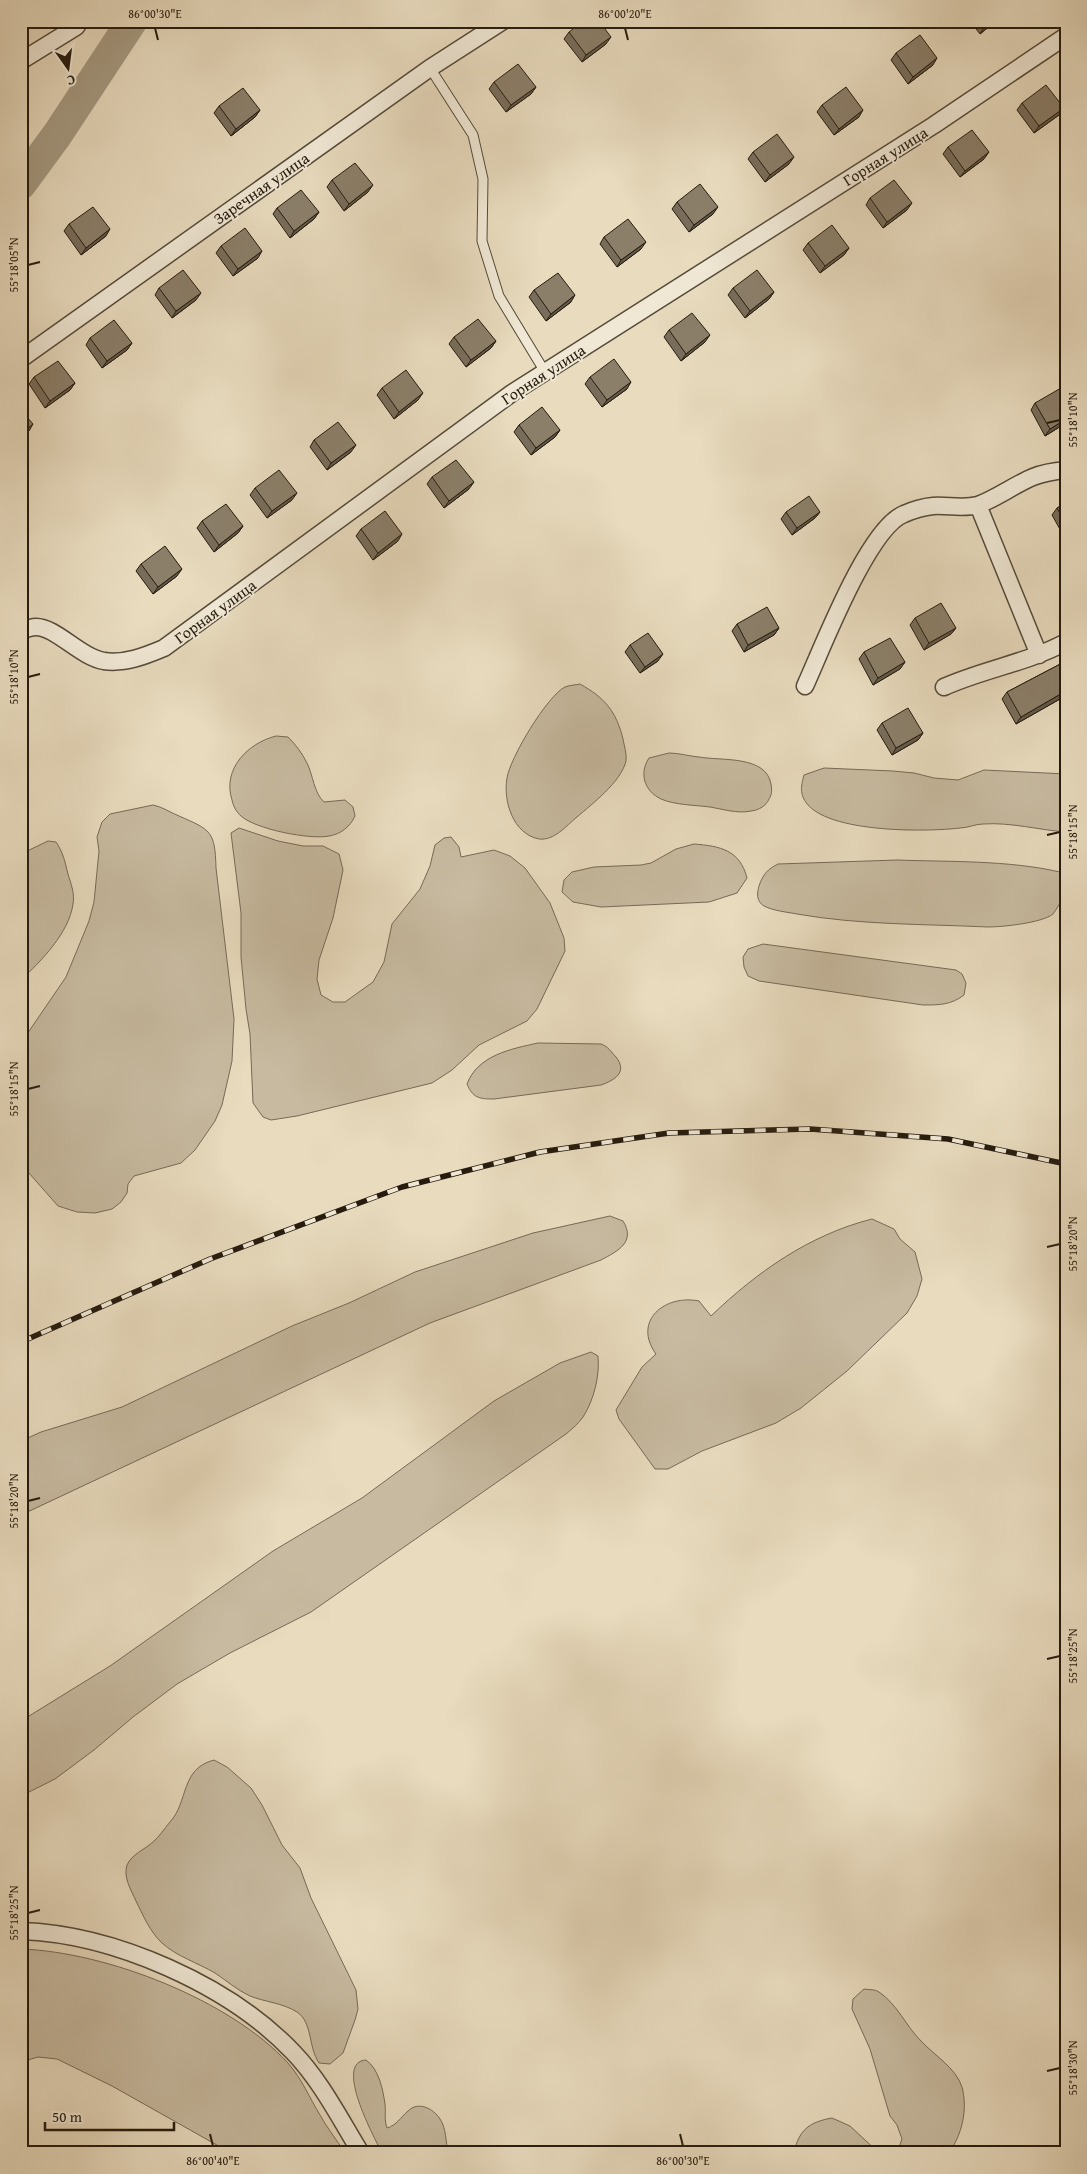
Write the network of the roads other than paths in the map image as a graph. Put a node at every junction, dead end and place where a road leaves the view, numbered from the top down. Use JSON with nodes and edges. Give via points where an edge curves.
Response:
{"nodes":[{"id":1,"x":80,"y":21,"type":"edge"},
{"id":2,"x":503,"y":21,"type":"edge"},
{"id":3,"x":1066,"y":36,"type":"edge"},
{"id":4,"x":21,"y":61,"type":"edge"},
{"id":5,"x":430,"y":68,"type":"junction"},
{"id":6,"x":21,"y":358,"type":"edge"},
{"id":7,"x":545,"y":372,"type":"junction"},
{"id":8,"x":1066,"y":470,"type":"edge"},
{"id":9,"x":978,"y":504,"type":"junction"},
{"id":10,"x":21,"y":631,"type":"edge"},
{"id":11,"x":1066,"y":642,"type":"edge"},
{"id":12,"x":1039,"y":655,"type":"junction"},
{"id":13,"x":806,"y":686,"type":"dead end"},
{"id":14,"x":944,"y":687,"type":"dead end"},
{"id":15,"x":21,"y":1931,"type":"edge"},
{"id":16,"x":361,"y":2153,"type":"edge"}],
"edges":[{"from":1,"to":4,"type":"street","via":[[76,27]]},
{"from":2,"to":5,"type":"street","name":"Заречная улица"},
{"from":3,"to":7,"type":"street","name":"Горная улица"},
{"from":5,"to":6,"type":"street","name":"Заречная улица"},
{"from":5,"to":7,"type":"lane","via":[[473,135],[483,179],[482,241],[500,296]]},
{"from":7,"to":10,"type":"street","name":"Горная улица","via":[[164,648],[131,660],[104,661],[77,650],[42,628],[31,627]]},
{"from":8,"to":9,"type":"street","via":[[1033,477]]},
{"from":9,"to":12,"type":"street"},
{"from":9,"to":13,"type":"street","via":[[916,510],[901,515],[884,530],[859,568]]},
{"from":11,"to":12,"type":"street"},
{"from":12,"to":14,"type":"street"},
{"from":15,"to":16,"type":"street","via":[[76,1938],[124,1950],[167,1967],[243,2009],[294,2054],[321,2089]]}]}
